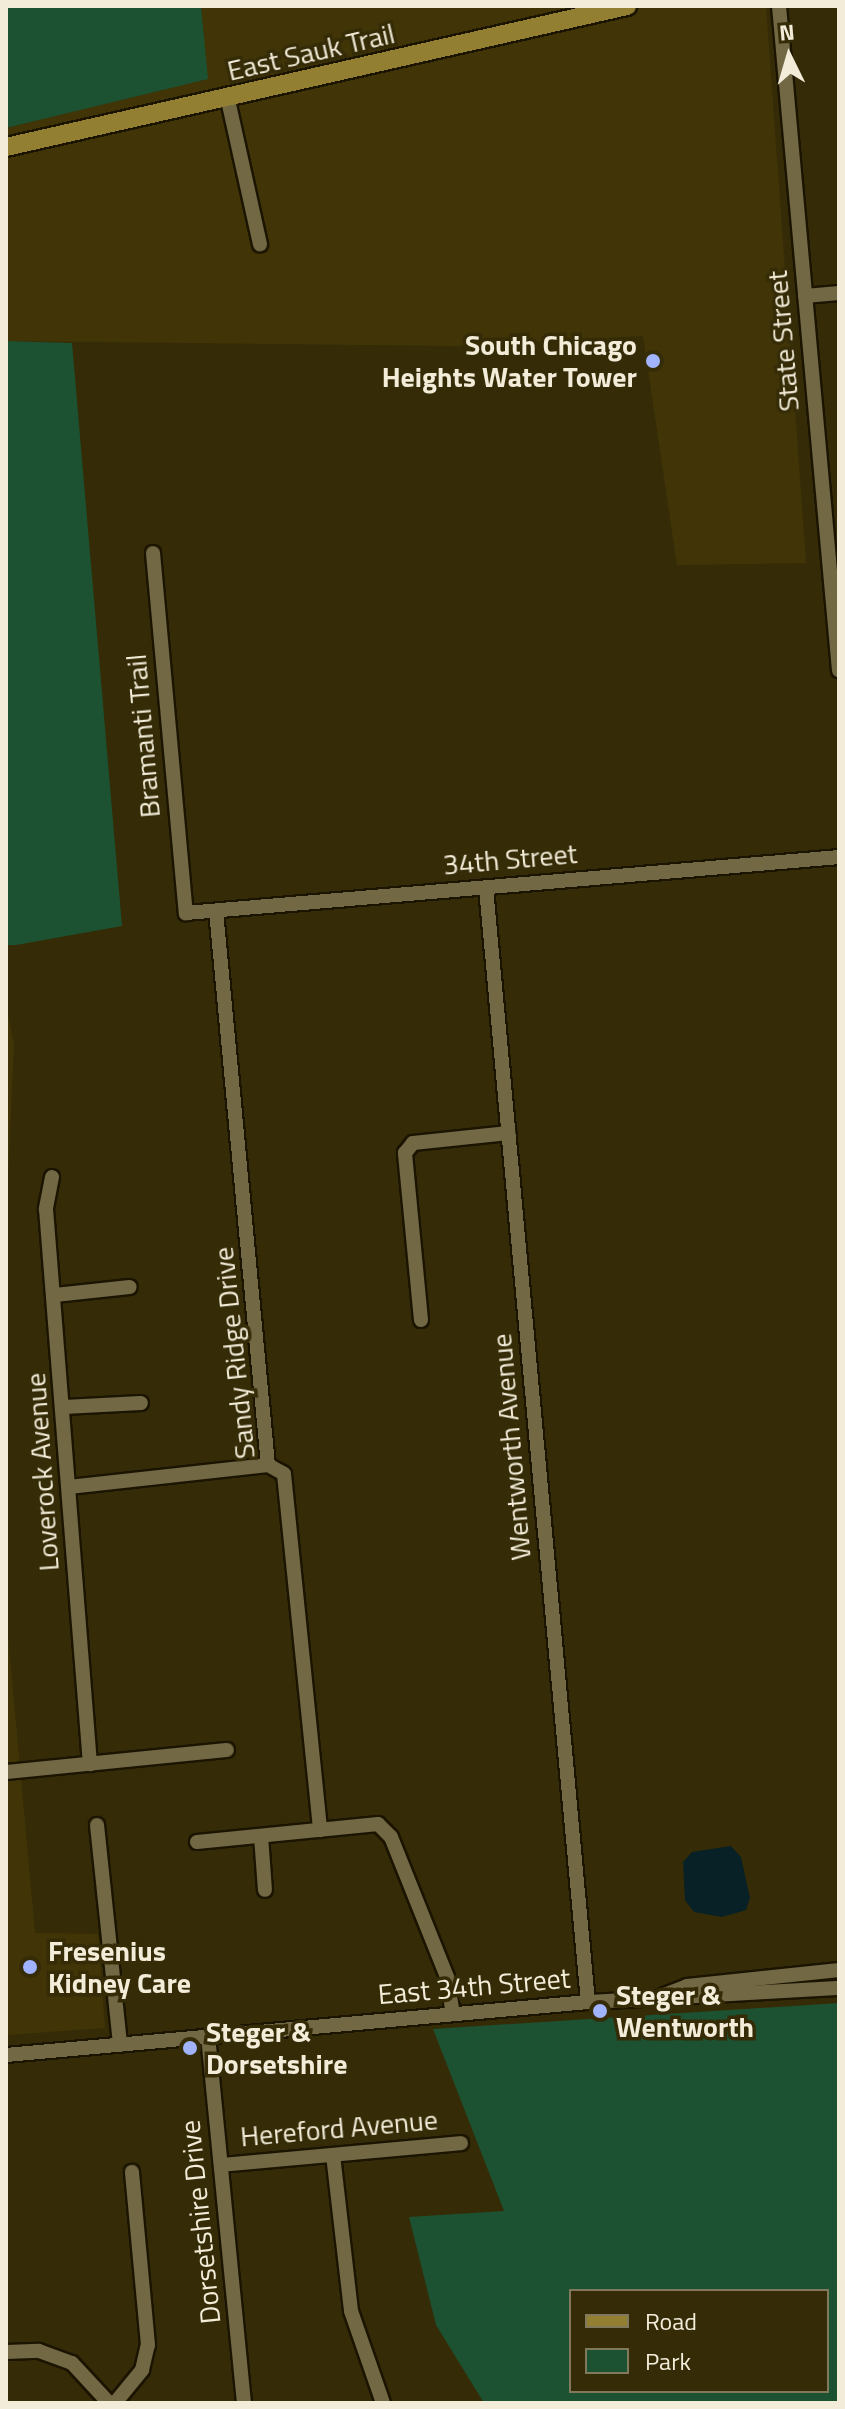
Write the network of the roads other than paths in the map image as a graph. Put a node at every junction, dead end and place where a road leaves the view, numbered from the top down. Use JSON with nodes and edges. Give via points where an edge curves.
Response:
{"nodes":[{"id":1,"x":627,"y":6,"type":"edge"},
{"id":2,"x":779,"y":6,"type":"edge"},
{"id":3,"x":228,"y":100,"type":"junction"},
{"id":4,"x":6,"y":147,"type":"edge"},
{"id":5,"x":260,"y":244,"type":"dead end"},
{"id":6,"x":839,"y":293,"type":"edge"},
{"id":7,"x":805,"y":296,"type":"junction"},
{"id":8,"x":153,"y":553,"type":"dead end"},
{"id":9,"x":839,"y":670,"type":"edge"},
{"id":10,"x":839,"y":857,"type":"edge"},
{"id":11,"x":486,"y":888,"type":"junction"},
{"id":12,"x":216,"y":911,"type":"junction"},
{"id":13,"x":186,"y":913,"type":"joint"},
{"id":14,"x":508,"y":1133,"type":"junction"},
{"id":15,"x":52,"y":1177,"type":"dead end"},
{"id":16,"x":130,"y":1287,"type":"dead end"},
{"id":17,"x":55,"y":1295,"type":"junction"},
{"id":18,"x":421,"y":1320,"type":"dead end"},
{"id":19,"x":141,"y":1403,"type":"dead end"},
{"id":20,"x":64,"y":1407,"type":"junction"},
{"id":21,"x":268,"y":1465,"type":"junction"},
{"id":22,"x":69,"y":1487,"type":"junction"},
{"id":23,"x":227,"y":1750,"type":"dead end"},
{"id":24,"x":90,"y":1764,"type":"junction"},
{"id":25,"x":6,"y":1772,"type":"edge"},
{"id":26,"x":97,"y":1825,"type":"dead end"},
{"id":27,"x":320,"y":1830,"type":"junction"},
{"id":28,"x":261,"y":1836,"type":"junction"},
{"id":29,"x":197,"y":1842,"type":"dead end"},
{"id":30,"x":265,"y":1890,"type":"dead end"},
{"id":31,"x":839,"y":1970,"type":"edge"},
{"id":32,"x":839,"y":1988,"type":"edge"},
{"id":33,"x":659,"y":1996,"type":"junction"},
{"id":34,"x":588,"y":2002,"type":"junction"},
{"id":35,"x":453,"y":2014,"type":"junction"},
{"id":36,"x":208,"y":2036,"type":"junction"},
{"id":37,"x":120,"y":2045,"type":"junction"},
{"id":38,"x":6,"y":2055,"type":"edge"},
{"id":39,"x":461,"y":2143,"type":"dead end"},
{"id":40,"x":333,"y":2155,"type":"junction"},
{"id":41,"x":221,"y":2165,"type":"junction"},
{"id":42,"x":132,"y":2172,"type":"dead end"},
{"id":43,"x":6,"y":2351,"type":"edge"},
{"id":44,"x":109,"y":2403,"type":"edge"},
{"id":45,"x":115,"y":2403,"type":"edge"},
{"id":46,"x":244,"y":2403,"type":"edge"},
{"id":47,"x":383,"y":2403,"type":"edge"}],
"edges":[{"from":1,"to":3,"type":"main road","name":"East Sauk Trail"},
{"from":2,"to":7,"type":"street","name":"State Street"},
{"from":3,"to":4,"type":"main road","name":"East Sauk Trail"},
{"from":3,"to":5,"type":"street"},
{"from":6,"to":7,"type":"street"},
{"from":7,"to":9,"type":"street","name":"State Street"},
{"from":8,"to":13,"type":"street","name":"Bramanti Trail"},
{"from":10,"to":11,"type":"street","name":"34th Street"},
{"from":11,"to":12,"type":"street","name":"34th Street"},
{"from":11,"to":14,"type":"street","name":"Wentworth Avenue"},
{"from":12,"to":13,"type":"street","name":"34th Street"},
{"from":12,"to":21,"type":"street","name":"Sandy Ridge Drive"},
{"from":14,"to":18,"type":"street","via":[[413,1143],[405,1153]]},
{"from":14,"to":34,"type":"street","name":"Wentworth Avenue"},
{"from":15,"to":17,"type":"street","name":"Loverock Avenue","via":[[46,1209]]},
{"from":16,"to":17,"type":"street"},
{"from":17,"to":20,"type":"street","name":"Loverock Avenue"},
{"from":19,"to":20,"type":"street"},
{"from":20,"to":22,"type":"street","name":"Loverock Avenue"},
{"from":21,"to":22,"type":"street"},
{"from":21,"to":27,"type":"street","name":"Sandy Ridge Drive","via":[[284,1474]]},
{"from":22,"to":24,"type":"street","name":"Loverock Avenue"},
{"from":23,"to":24,"type":"street"},
{"from":24,"to":25,"type":"street"},
{"from":26,"to":37,"type":"street"},
{"from":27,"to":28,"type":"street"},
{"from":27,"to":35,"type":"street","via":[[378,1824],[391,1837],[447,1977]]},
{"from":28,"to":29,"type":"street"},
{"from":28,"to":30,"type":"street"},
{"from":31,"to":33,"type":"street","via":[[687,1986]]},
{"from":32,"to":33,"type":"street","via":[[687,1999]]},
{"from":33,"to":34,"type":"street","name":"East 34th Street"},
{"from":34,"to":35,"type":"street","name":"East 34th Street"},
{"from":35,"to":36,"type":"street","name":"East 34th Street"},
{"from":36,"to":37,"type":"street","name":"East 34th Street"},
{"from":36,"to":41,"type":"street","name":"Dorsetshire Drive"},
{"from":37,"to":38,"type":"street","name":"East 34th Street"},
{"from":39,"to":40,"type":"street","name":"Hereford Avenue"},
{"from":40,"to":41,"type":"street","name":"Hereford Avenue"},
{"from":40,"to":47,"type":"street","via":[[351,2311]]},
{"from":41,"to":46,"type":"street","name":"Dorsetshire Drive"},
{"from":42,"to":45,"type":"street","via":[[148,2345],[142,2370]]},
{"from":43,"to":44,"type":"street","via":[[39,2351],[72,2363]]}]}
